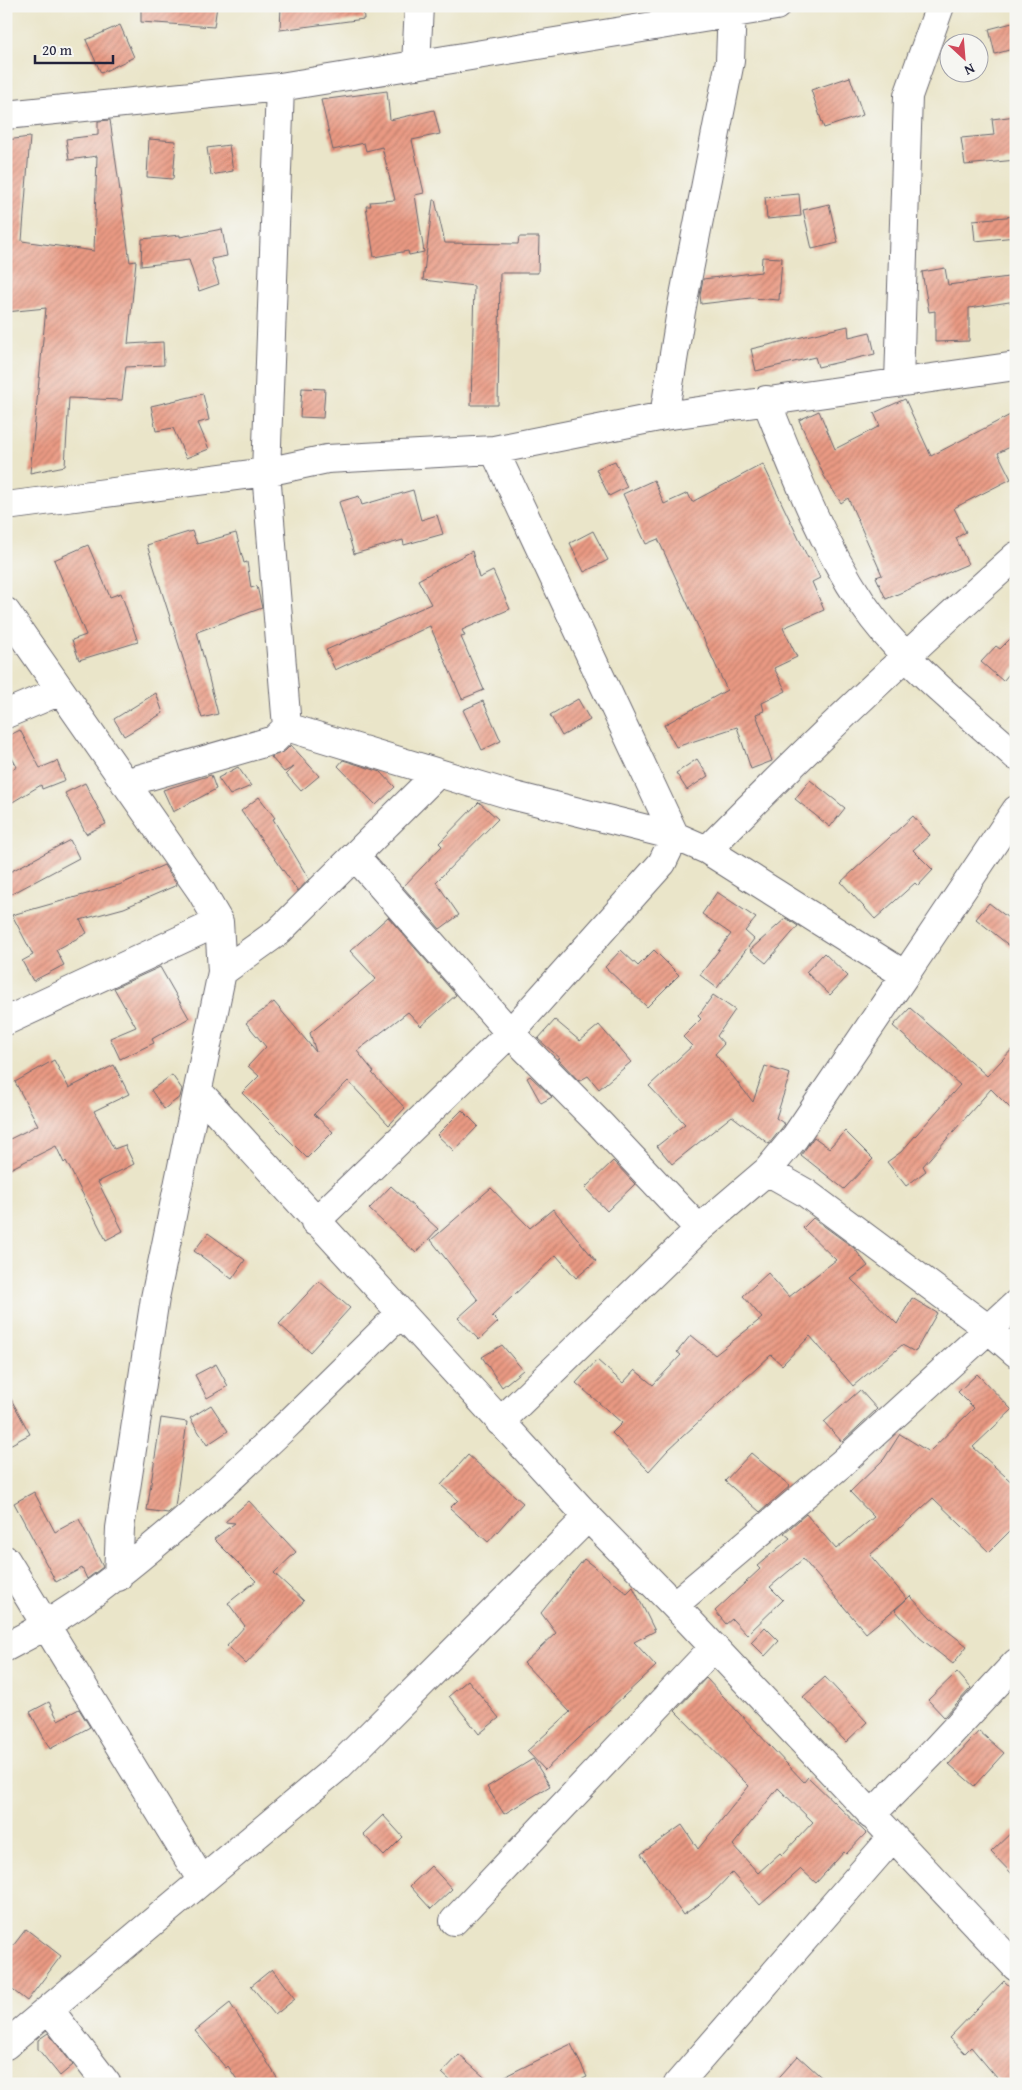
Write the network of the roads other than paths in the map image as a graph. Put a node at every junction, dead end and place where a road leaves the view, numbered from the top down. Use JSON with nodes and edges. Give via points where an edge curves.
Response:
{"nodes":[{"id":1,"x":419,"y":6,"type":"edge"},
{"id":2,"x":776,"y":6,"type":"edge"},
{"id":3,"x":940,"y":6,"type":"edge"},
{"id":4,"x":732,"y":10,"type":"edge"},
{"id":5,"x":416,"y":65,"type":"junction"},
{"id":6,"x":280,"y":87,"type":"junction"},
{"id":7,"x":6,"y":115,"type":"edge"},
{"id":8,"x":1016,"y":366,"type":"edge"},
{"id":9,"x":899,"y":382,"type":"junction"},
{"id":10,"x":766,"y":400,"type":"junction"},
{"id":11,"x":664,"y":416,"type":"junction"},
{"id":12,"x":494,"y":450,"type":"junction"},
{"id":13,"x":266,"y":472,"type":"junction"},
{"id":14,"x":6,"y":506,"type":"edge"},
{"id":15,"x":1016,"y":556,"type":"edge"},
{"id":16,"x":6,"y":612,"type":"edge"},
{"id":17,"x":905,"y":655,"type":"junction"},
{"id":18,"x":60,"y":691,"type":"junction"},
{"id":19,"x":6,"y":714,"type":"edge"},
{"id":20,"x":287,"y":727,"type":"junction"},
{"id":21,"x":1016,"y":756,"type":"edge"},
{"id":22,"x":438,"y":773,"type":"junction"},
{"id":23,"x":125,"y":783,"type":"junction"},
{"id":24,"x":1016,"y":810,"type":"edge"},
{"id":25,"x":675,"y":836,"type":"junction"},
{"id":26,"x":707,"y":850,"type":"junction"},
{"id":27,"x":355,"y":856,"type":"junction"},
{"id":28,"x":219,"y":922,"type":"junction"},
{"id":29,"x":222,"y":972,"type":"junction"},
{"id":30,"x":905,"y":975,"type":"junction"},
{"id":31,"x":6,"y":1020,"type":"edge"},
{"id":32,"x":510,"y":1033,"type":"junction"},
{"id":33,"x":198,"y":1091,"type":"junction"},
{"id":34,"x":767,"y":1171,"type":"junction"},
{"id":35,"x":315,"y":1222,"type":"junction"},
{"id":36,"x":699,"y":1230,"type":"junction"},
{"id":37,"x":1016,"y":1304,"type":"edge"},
{"id":38,"x":400,"y":1314,"type":"junction"},
{"id":39,"x":987,"y":1328,"type":"junction"},
{"id":40,"x":1016,"y":1353,"type":"edge"},
{"id":41,"x":500,"y":1422,"type":"junction"},
{"id":42,"x":588,"y":1517,"type":"junction"},
{"id":43,"x":6,"y":1560,"type":"edge"},
{"id":44,"x":118,"y":1577,"type":"junction"},
{"id":45,"x":674,"y":1604,"type":"junction"},
{"id":46,"x":47,"y":1626,"type":"junction"},
{"id":47,"x":6,"y":1647,"type":"edge"},
{"id":48,"x":714,"y":1647,"type":"junction"},
{"id":49,"x":1016,"y":1663,"type":"edge"},
{"id":50,"x":871,"y":1815,"type":"junction"},
{"id":51,"x":892,"y":1838,"type":"junction"},
{"id":52,"x":202,"y":1881,"type":"junction"},
{"id":53,"x":454,"y":1921,"type":"dead end"},
{"id":54,"x":1016,"y":1967,"type":"edge"},
{"id":55,"x":49,"y":2009,"type":"junction"},
{"id":56,"x":6,"y":2045,"type":"edge"},
{"id":57,"x":107,"y":2084,"type":"edge"},
{"id":58,"x":678,"y":2084,"type":"edge"}],
"edges":[{"from":1,"to":5,"type":"street"},
{"from":2,"to":4,"type":"street"},
{"from":3,"to":9,"type":"street","via":[[908,96]]},
{"from":4,"to":5,"type":"street"},
{"from":4,"to":11,"type":"street","via":[[730,61]]},
{"from":5,"to":6,"type":"street"},
{"from":6,"to":7,"type":"street"},
{"from":6,"to":13,"type":"street"},
{"from":8,"to":9,"type":"street"},
{"from":9,"to":10,"type":"street"},
{"from":10,"to":11,"type":"street"},
{"from":10,"to":17,"type":"street","via":[[816,522],[863,603]]},
{"from":11,"to":12,"type":"street"},
{"from":12,"to":13,"type":"street","via":[[327,459]]},
{"from":12,"to":25,"type":"street"},
{"from":13,"to":14,"type":"street"},
{"from":13,"to":20,"type":"street"},
{"from":15,"to":17,"type":"street"},
{"from":16,"to":18,"type":"street"},
{"from":17,"to":21,"type":"street"},
{"from":17,"to":26,"type":"street"},
{"from":18,"to":19,"type":"street"},
{"from":18,"to":23,"type":"street"},
{"from":20,"to":22,"type":"street"},
{"from":20,"to":23,"type":"street","via":[[274,740]]},
{"from":22,"to":25,"type":"street"},
{"from":22,"to":27,"type":"street"},
{"from":23,"to":28,"type":"street"},
{"from":24,"to":30,"type":"street"},
{"from":25,"to":26,"type":"street"},
{"from":25,"to":32,"type":"street","via":[[662,863]]},
{"from":26,"to":30,"type":"street"},
{"from":27,"to":29,"type":"street","via":[[278,932]]},
{"from":27,"to":32,"type":"street"},
{"from":28,"to":29,"type":"street"},
{"from":28,"to":31,"type":"street"},
{"from":29,"to":33,"type":"street"},
{"from":30,"to":34,"type":"street","via":[[795,1137]]},
{"from":32,"to":35,"type":"street"},
{"from":32,"to":36,"type":"street"},
{"from":33,"to":35,"type":"street"},
{"from":33,"to":44,"type":"street","via":[[155,1298],[120,1528]]},
{"from":34,"to":36,"type":"street"},
{"from":34,"to":39,"type":"street","via":[[806,1193]]},
{"from":35,"to":38,"type":"street"},
{"from":36,"to":41,"type":"street"},
{"from":37,"to":39,"type":"street"},
{"from":38,"to":41,"type":"street"},
{"from":38,"to":44,"type":"street","via":[[242,1469]]},
{"from":39,"to":40,"type":"street"},
{"from":39,"to":45,"type":"street","via":[[841,1464]]},
{"from":41,"to":42,"type":"street"},
{"from":42,"to":45,"type":"street"},
{"from":42,"to":52,"type":"street","via":[[339,1766]]},
{"from":43,"to":46,"type":"street"},
{"from":44,"to":46,"type":"street"},
{"from":45,"to":48,"type":"street"},
{"from":46,"to":47,"type":"street"},
{"from":46,"to":52,"type":"street"},
{"from":48,"to":50,"type":"street"},
{"from":48,"to":53,"type":"street"},
{"from":49,"to":50,"type":"street"},
{"from":50,"to":51,"type":"street"},
{"from":51,"to":54,"type":"street"},
{"from":51,"to":58,"type":"street"},
{"from":52,"to":55,"type":"street"},
{"from":55,"to":56,"type":"street"},
{"from":55,"to":57,"type":"street"}]}
